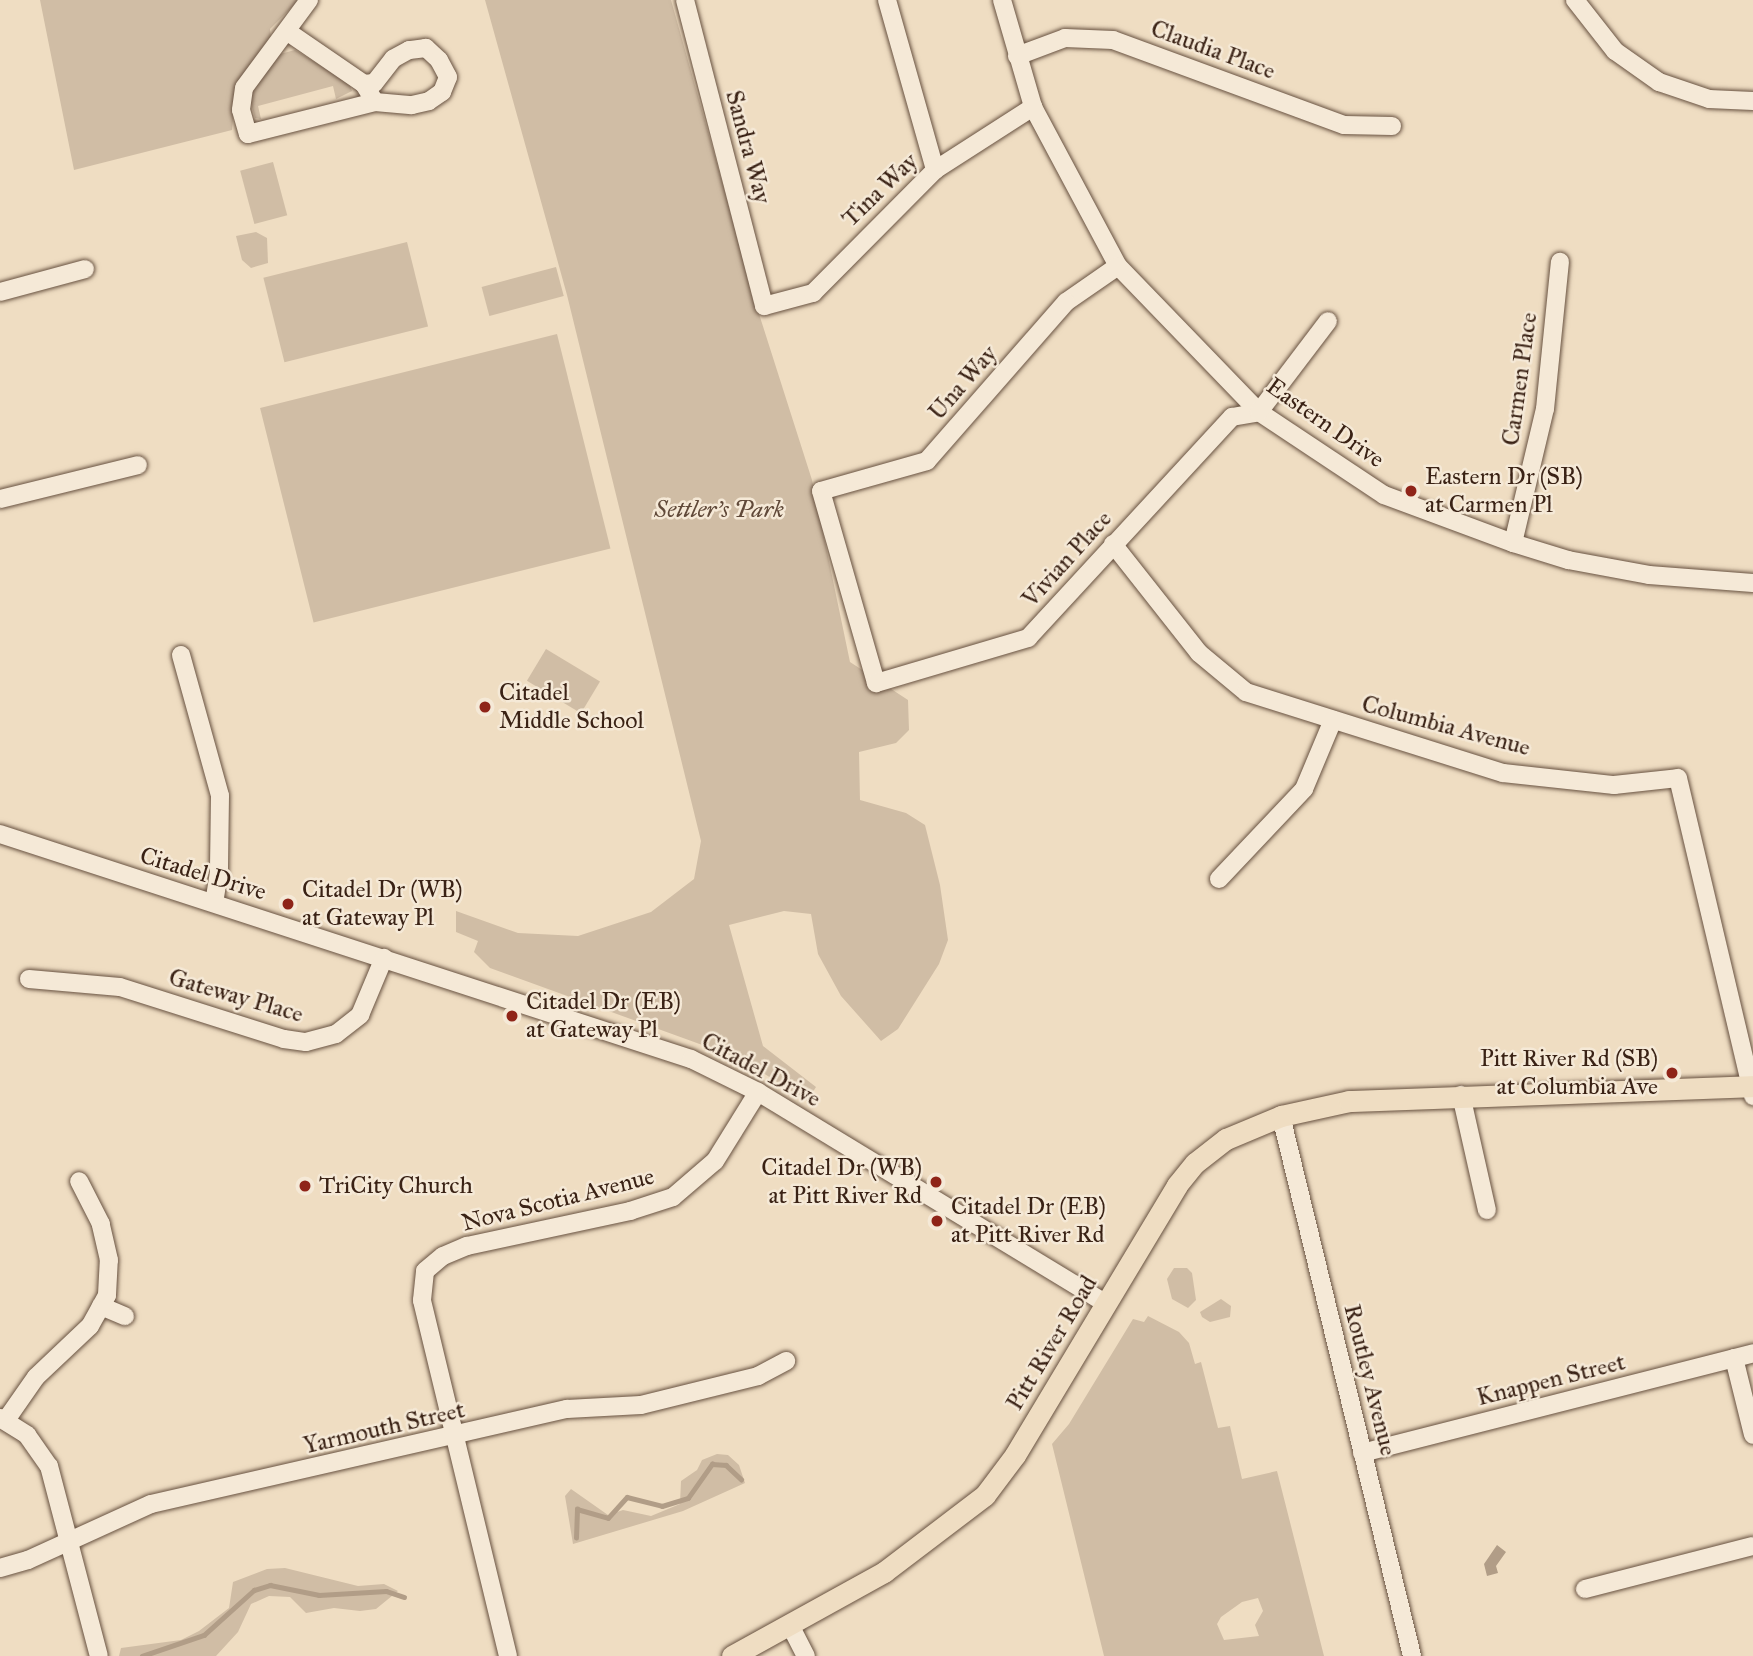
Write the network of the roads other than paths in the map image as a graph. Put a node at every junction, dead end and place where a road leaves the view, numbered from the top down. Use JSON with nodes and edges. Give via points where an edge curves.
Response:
{"nodes":[{"id":1,"x":309,"y":0,"type":"edge"},
{"id":2,"x":685,"y":0,"type":"edge"},
{"id":3,"x":887,"y":0,"type":"edge"},
{"id":4,"x":1002,"y":0,"type":"edge"},
{"id":5,"x":1575,"y":0,"type":"edge"},
{"id":6,"x":288,"y":32,"type":"junction"},
{"id":7,"x":1017,"y":56,"type":"junction"},
{"id":8,"x":364,"y":84,"type":"junction"},
{"id":9,"x":1753,"y":101,"type":"edge"},
{"id":10,"x":374,"y":102,"type":"junction"},
{"id":11,"x":1033,"y":107,"type":"junction"},
{"id":12,"x":1392,"y":126,"type":"dead end"},
{"id":13,"x":935,"y":170,"type":"junction"},
{"id":14,"x":1560,"y":262,"type":"dead end"},
{"id":15,"x":1118,"y":265,"type":"junction"},
{"id":16,"x":85,"y":269,"type":"dead end"},
{"id":17,"x":0,"y":292,"type":"edge"},
{"id":18,"x":764,"y":306,"type":"joint"},
{"id":19,"x":1328,"y":321,"type":"dead end"},
{"id":20,"x":1259,"y":412,"type":"junction"},
{"id":21,"x":138,"y":465,"type":"dead end"},
{"id":22,"x":0,"y":499,"type":"edge"},
{"id":23,"x":1513,"y":542,"type":"junction"},
{"id":24,"x":1114,"y":544,"type":"junction"},
{"id":25,"x":1753,"y":583,"type":"edge"},
{"id":26,"x":181,"y":655,"type":"dead end"},
{"id":27,"x":876,"y":683,"type":"joint"},
{"id":28,"x":1333,"y":720,"type":"junction"},
{"id":29,"x":0,"y":834,"type":"edge"},
{"id":30,"x":1219,"y":879,"type":"dead end"},
{"id":31,"x":214,"y":903,"type":"junction"},
{"id":32,"x":384,"y":958,"type":"junction"},
{"id":33,"x":29,"y":979,"type":"dead end"},
{"id":34,"x":1752,"y":1089,"type":"edge"},
{"id":35,"x":758,"y":1092,"type":"junction"},
{"id":36,"x":1461,"y":1095,"type":"junction"},
{"id":37,"x":1280,"y":1116,"type":"junction"},
{"id":38,"x":79,"y":1181,"type":"dead end"},
{"id":39,"x":1487,"y":1210,"type":"dead end"},
{"id":40,"x":1106,"y":1304,"type":"junction"},
{"id":41,"x":101,"y":1306,"type":"junction"},
{"id":42,"x":125,"y":1316,"type":"dead end"},
{"id":43,"x":1753,"y":1353,"type":"edge"},
{"id":44,"x":1734,"y":1359,"type":"junction"},
{"id":45,"x":786,"y":1361,"type":"dead end"},
{"id":46,"x":3,"y":1419,"type":"edge"},
{"id":47,"x":1753,"y":1435,"type":"edge"},
{"id":48,"x":454,"y":1438,"type":"junction"},
{"id":49,"x":1362,"y":1454,"type":"junction"},
{"id":50,"x":67,"y":1540,"type":"junction"},
{"id":51,"x":1753,"y":1546,"type":"edge"},
{"id":52,"x":0,"y":1568,"type":"edge"},
{"id":53,"x":1585,"y":1589,"type":"dead end"},
{"id":54,"x":790,"y":1625,"type":"junction"},
{"id":55,"x":99,"y":1656,"type":"edge"},
{"id":56,"x":508,"y":1656,"type":"edge"},
{"id":57,"x":732,"y":1656,"type":"edge"},
{"id":58,"x":806,"y":1656,"type":"edge"},
{"id":59,"x":1412,"y":1656,"type":"edge"}],
"edges":[{"from":1,"to":6,"type":"street"},
{"from":2,"to":18,"type":"street","name":"Sandra Way"},
{"from":3,"to":13,"type":"street"},
{"from":4,"to":7,"type":"street","name":"Eastern Drive"},
{"from":5,"to":9,"type":"street","via":[[1615,51],[1658,82],[1709,99]]},
{"from":6,"to":8,"type":"street"},
{"from":6,"to":10,"type":"street","via":[[244,88],[241,110],[248,134]]},
{"from":7,"to":11,"type":"street","name":"Eastern Drive"},
{"from":7,"to":12,"type":"street","name":"Claudia Place","via":[[1065,38],[1113,40],[1344,125]]},
{"from":8,"to":10,"type":"street"},
{"from":8,"to":10,"type":"street","via":[[374,83],[393,59],[426,48],[448,77],[442,92],[429,101],[412,106]]},
{"from":11,"to":13,"type":"street","name":"Tina Way"},
{"from":11,"to":15,"type":"street","name":"Eastern Drive"},
{"from":13,"to":18,"type":"street","name":"Tina Way","via":[[813,293]]},
{"from":14,"to":23,"type":"street","name":"Carmen Place","via":[[1545,409]]},
{"from":15,"to":20,"type":"street","name":"Eastern Drive"},
{"from":15,"to":27,"type":"street","name":"Una Way","via":[[1066,302],[927,461],[821,491]]},
{"from":16,"to":17,"type":"street"},
{"from":19,"to":20,"type":"street"},
{"from":20,"to":23,"type":"street","name":"Eastern Drive","via":[[1384,495]]},
{"from":20,"to":24,"type":"street","name":"Vivian Place","via":[[1232,417]]},
{"from":21,"to":22,"type":"street"},
{"from":23,"to":25,"type":"street","name":"Eastern Drive","via":[[1568,560],[1649,575]]},
{"from":24,"to":27,"type":"street","name":"Vivian Place","via":[[1028,638]]},
{"from":24,"to":28,"type":"street","name":"Columbia Avenue","via":[[1199,653],[1246,692]]},
{"from":26,"to":31,"type":"street","via":[[220,796]]},
{"from":28,"to":30,"type":"street","via":[[1304,789]]},
{"from":28,"to":34,"type":"street","name":"Columbia Avenue","via":[[1503,773],[1614,785],[1678,778]]},
{"from":29,"to":31,"type":"street","name":"Citadel Drive"},
{"from":31,"to":32,"type":"street","name":"Citadel Drive"},
{"from":32,"to":33,"type":"street","name":"Gateway Place","via":[[360,1015],[336,1034],[306,1042],[120,987]]},
{"from":32,"to":35,"type":"street","name":"Citadel Drive","via":[[662,1048]]},
{"from":34,"to":36,"type":"main road","name":"Pitt River Road"},
{"from":35,"to":40,"type":"street","name":"Citadel Drive"},
{"from":35,"to":48,"type":"street","name":"Nova Scotia Avenue","via":[[715,1161],[673,1197],[630,1211],[467,1246],[443,1255],[425,1271],[422,1300]]},
{"from":36,"to":37,"type":"main road","name":"Pitt River Road","via":[[1349,1101]]},
{"from":36,"to":39,"type":"street"},
{"from":37,"to":40,"type":"main road","name":"Pitt River Road","via":[[1226,1139],[1195,1163],[1167,1199]]},
{"from":37,"to":49,"type":"street","name":"Routley Avenue"},
{"from":38,"to":41,"type":"street","via":[[101,1224],[109,1260],[107,1295]]},
{"from":40,"to":54,"type":"main road","name":"Pitt River Road","via":[[1015,1455],[985,1495],[884,1572]]},
{"from":41,"to":42,"type":"street"},
{"from":41,"to":46,"type":"street","via":[[90,1326],[36,1377]]},
{"from":43,"to":44,"type":"street","name":"Knappen Street"},
{"from":44,"to":47,"type":"street"},
{"from":44,"to":49,"type":"street","name":"Knappen Street"},
{"from":45,"to":48,"type":"street","name":"Yarmouth Street","via":[[758,1376],[641,1405],[567,1409]]},
{"from":46,"to":50,"type":"street","via":[[27,1435],[49,1466]]},
{"from":48,"to":50,"type":"street","name":"Yarmouth Street","via":[[151,1504]]},
{"from":48,"to":56,"type":"street","name":"Nova Scotia Avenue"},
{"from":49,"to":59,"type":"street","name":"Routley Avenue"},
{"from":50,"to":52,"type":"street","name":"Yarmouth Street"},
{"from":50,"to":55,"type":"street"},
{"from":51,"to":53,"type":"street"},
{"from":54,"to":57,"type":"main road","name":"Pitt River Road"},
{"from":54,"to":58,"type":"street"}]}
